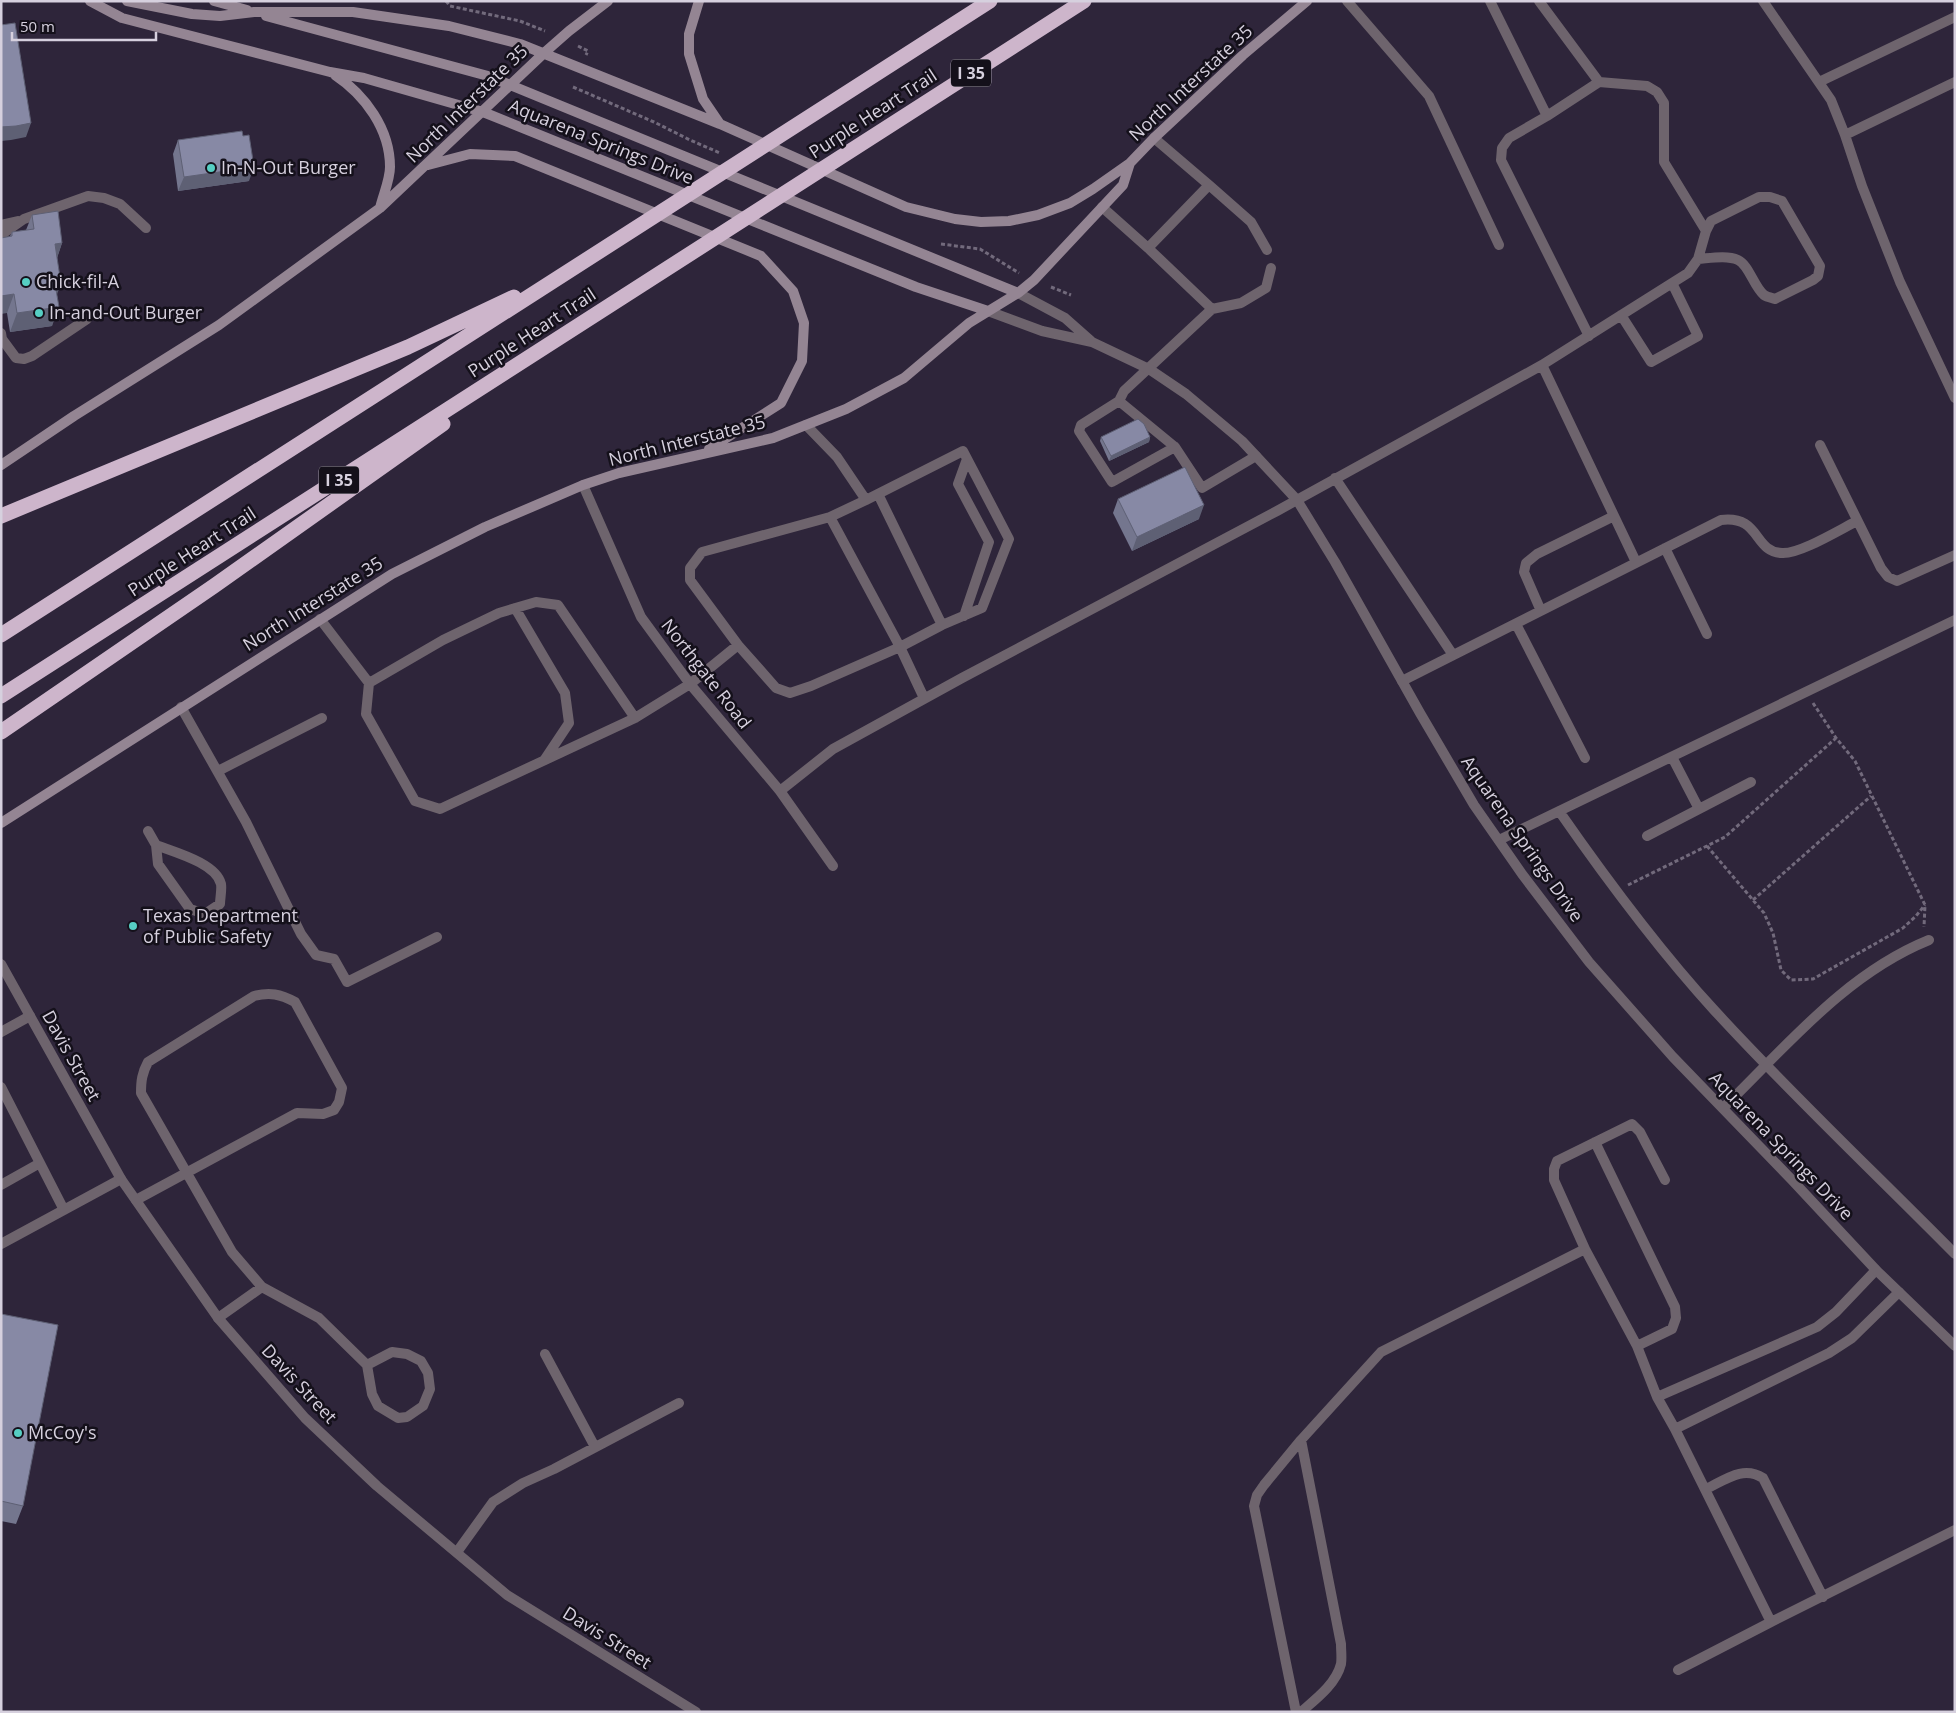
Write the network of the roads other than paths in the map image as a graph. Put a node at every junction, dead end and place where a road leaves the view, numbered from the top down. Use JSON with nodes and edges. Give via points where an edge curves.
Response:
{"nodes":[{"id":1,"x":90,"y":1,"type":"edge"},
{"id":2,"x":127,"y":1,"type":"edge"},
{"id":3,"x":214,"y":1,"type":"edge"},
{"id":4,"x":608,"y":1,"type":"edge"},
{"id":5,"x":699,"y":1,"type":"edge"},
{"id":6,"x":990,"y":1,"type":"edge"},
{"id":7,"x":1084,"y":1,"type":"edge"},
{"id":8,"x":1307,"y":1,"type":"edge"},
{"id":9,"x":1347,"y":1,"type":"edge"},
{"id":10,"x":1490,"y":1,"type":"edge"},
{"id":11,"x":1539,"y":1,"type":"edge"},
{"id":12,"x":1763,"y":1,"type":"edge"},
{"id":13,"x":254,"y":12,"type":"junction"},
{"id":14,"x":1955,"y":17,"type":"edge"},
{"id":15,"x":544,"y":53,"type":"junction"},
{"id":16,"x":330,"y":72,"type":"junction"},
{"id":17,"x":1599,"y":82,"type":"junction"},
{"id":18,"x":1818,"y":82,"type":"junction"},
{"id":19,"x":1955,"y":82,"type":"edge"},
{"id":20,"x":511,"y":85,"type":"junction"},
{"id":21,"x":483,"y":112,"type":"junction"},
{"id":22,"x":1547,"y":116,"type":"junction"},
{"id":23,"x":720,"y":124,"type":"junction"},
{"id":24,"x":1845,"y":135,"type":"junction"},
{"id":25,"x":1154,"y":138,"type":"junction"},
{"id":26,"x":1130,"y":163,"type":"junction"},
{"id":27,"x":427,"y":166,"type":"junction"},
{"id":28,"x":1209,"y":185,"type":"junction"},
{"id":29,"x":1102,"y":207,"type":"junction"},
{"id":30,"x":380,"y":208,"type":"junction"},
{"id":31,"x":24,"y":219,"type":"junction"},
{"id":32,"x":1,"y":224,"type":"edge"},
{"id":33,"x":146,"y":228,"type":"dead end"},
{"id":34,"x":1706,"y":231,"type":"junction"},
{"id":35,"x":1,"y":235,"type":"edge"},
{"id":36,"x":1499,"y":246,"type":"dead end"},
{"id":37,"x":1148,"y":248,"type":"junction"},
{"id":38,"x":1267,"y":250,"type":"dead end"},
{"id":39,"x":1698,"y":259,"type":"junction"},
{"id":40,"x":1271,"y":268,"type":"dead end"},
{"id":41,"x":567,"y":272,"type":"junction"},
{"id":42,"x":1672,"y":283,"type":"junction"},
{"id":43,"x":1018,"y":293,"type":"junction"},
{"id":44,"x":618,"y":300,"type":"junction"},
{"id":45,"x":1212,"y":309,"type":"junction"},
{"id":46,"x":988,"y":311,"type":"junction"},
{"id":47,"x":1621,"y":315,"type":"junction"},
{"id":48,"x":87,"y":319,"type":"dead end"},
{"id":49,"x":1,"y":334,"type":"edge"},
{"id":50,"x":1589,"y":336,"type":"junction"},
{"id":51,"x":2,"y":338,"type":"edge"},
{"id":52,"x":1092,"y":342,"type":"junction"},
{"id":53,"x":1542,"y":365,"type":"junction"},
{"id":54,"x":1149,"y":369,"type":"junction"},
{"id":55,"x":1955,"y":398,"type":"edge"},
{"id":56,"x":1119,"y":400,"type":"junction"},
{"id":57,"x":806,"y":425,"type":"junction"},
{"id":58,"x":1820,"y":446,"type":"dead end"},
{"id":59,"x":1175,"y":447,"type":"junction"},
{"id":60,"x":702,"y":454,"type":"junction"},
{"id":61,"x":1256,"y":456,"type":"junction"},
{"id":62,"x":967,"y":459,"type":"junction"},
{"id":63,"x":1,"y":464,"type":"edge"},
{"id":64,"x":1335,"y":478,"type":"junction"},
{"id":65,"x":583,"y":485,"type":"junction"},
{"id":66,"x":878,"y":494,"type":"junction"},
{"id":67,"x":866,"y":500,"type":"junction"},
{"id":68,"x":1296,"y":500,"type":"junction"},
{"id":69,"x":1,"y":516,"type":"edge"},
{"id":70,"x":1614,"y":516,"type":"junction"},
{"id":71,"x":830,"y":517,"type":"junction"},
{"id":72,"x":1857,"y":521,"type":"junction"},
{"id":73,"x":1665,"y":548,"type":"junction"},
{"id":74,"x":1955,"y":555,"type":"edge"},
{"id":75,"x":1636,"y":562,"type":"junction"},
{"id":76,"x":516,"y":608,"type":"junction"},
{"id":77,"x":1541,"y":611,"type":"junction"},
{"id":78,"x":964,"y":616,"type":"junction"},
{"id":79,"x":320,"y":619,"type":"junction"},
{"id":80,"x":1955,"y":620,"type":"edge"},
{"id":81,"x":1516,"y":624,"type":"junction"},
{"id":82,"x":942,"y":625,"type":"junction"},
{"id":83,"x":1706,"y":634,"type":"dead end"},
{"id":84,"x":1,"y":635,"type":"edge"},
{"id":85,"x":738,"y":645,"type":"junction"},
{"id":86,"x":900,"y":647,"type":"junction"},
{"id":87,"x":1453,"y":655,"type":"junction"},
{"id":88,"x":1402,"y":681,"type":"junction"},
{"id":89,"x":369,"y":683,"type":"junction"},
{"id":90,"x":690,"y":684,"type":"junction"},
{"id":91,"x":1,"y":696,"type":"edge"},
{"id":92,"x":924,"y":698,"type":"junction"},
{"id":93,"x":181,"y":707,"type":"junction"},
{"id":94,"x":322,"y":718,"type":"dead end"},
{"id":95,"x":635,"y":718,"type":"junction"},
{"id":96,"x":1,"y":732,"type":"edge"},
{"id":97,"x":1672,"y":757,"type":"junction"},
{"id":98,"x":1585,"y":758,"type":"dead end"},
{"id":99,"x":544,"y":760,"type":"junction"},
{"id":100,"x":218,"y":771,"type":"junction"},
{"id":101,"x":1751,"y":782,"type":"dead end"},
{"id":102,"x":780,"y":791,"type":"junction"},
{"id":103,"x":1699,"y":809,"type":"junction"},
{"id":104,"x":1559,"y":811,"type":"junction"},
{"id":105,"x":1,"y":823,"type":"edge"},
{"id":106,"x":148,"y":831,"type":"dead end"},
{"id":107,"x":1647,"y":836,"type":"dead end"},
{"id":108,"x":1499,"y":840,"type":"junction"},
{"id":109,"x":156,"y":845,"type":"junction"},
{"id":110,"x":833,"y":866,"type":"dead end"},
{"id":111,"x":437,"y":937,"type":"dead end"},
{"id":112,"x":1927,"y":941,"type":"road end"},
{"id":113,"x":1,"y":964,"type":"edge"},
{"id":114,"x":30,"y":1016,"type":"junction"},
{"id":115,"x":1,"y":1032,"type":"edge"},
{"id":116,"x":1767,"y":1065,"type":"junction"},
{"id":117,"x":1,"y":1087,"type":"edge"},
{"id":118,"x":1723,"y":1108,"type":"junction"},
{"id":119,"x":1595,"y":1142,"type":"junction"},
{"id":120,"x":40,"y":1163,"type":"junction"},
{"id":121,"x":187,"y":1172,"type":"junction"},
{"id":122,"x":121,"y":1179,"type":"junction"},
{"id":123,"x":1664,"y":1180,"type":"dead end"},
{"id":124,"x":1,"y":1185,"type":"edge"},
{"id":125,"x":136,"y":1200,"type":"junction"},
{"id":126,"x":64,"y":1210,"type":"junction"},
{"id":127,"x":1,"y":1244,"type":"edge"},
{"id":128,"x":1585,"y":1249,"type":"junction"},
{"id":129,"x":1955,"y":1254,"type":"edge"},
{"id":130,"x":1876,"y":1270,"type":"junction"},
{"id":131,"x":262,"y":1288,"type":"junction"},
{"id":132,"x":1899,"y":1292,"type":"junction"},
{"id":133,"x":218,"y":1318,"type":"junction"},
{"id":134,"x":1637,"y":1346,"type":"junction"},
{"id":135,"x":1955,"y":1346,"type":"edge"},
{"id":136,"x":545,"y":1354,"type":"dead end"},
{"id":137,"x":367,"y":1365,"type":"junction"},
{"id":138,"x":1657,"y":1397,"type":"junction"},
{"id":139,"x":679,"y":1403,"type":"dead end"},
{"id":140,"x":1675,"y":1429,"type":"junction"},
{"id":141,"x":1301,"y":1440,"type":"junction"},
{"id":142,"x":596,"y":1447,"type":"junction"},
{"id":143,"x":1706,"y":1489,"type":"junction"},
{"id":144,"x":1955,"y":1530,"type":"edge"},
{"id":145,"x":457,"y":1552,"type":"junction"},
{"id":146,"x":1823,"y":1597,"type":"junction"},
{"id":147,"x":1771,"y":1622,"type":"junction"},
{"id":148,"x":1678,"y":1670,"type":"dead end"},
{"id":149,"x":696,"y":1712,"type":"edge"},
{"id":150,"x":1296,"y":1712,"type":"edge"},
{"id":151,"x":1301,"y":1712,"type":"edge"}],
"edges":[{"from":1,"to":16,"type":"main road","name":"Aquarena Springs Drive","via":[[122,18]]},
{"from":2,"to":13,"type":"main road","via":[[192,14],[220,16]]},
{"from":3,"to":13,"type":"main road","name":"Aquarena Springs Drive"},
{"from":4,"to":15,"type":"main road","name":"North Interstate 35"},
{"from":5,"to":23,"type":"main road","via":[[689,34],[689,54],[703,99]]},
{"from":6,"to":41,"type":"highway","name":"Purple Heart Trail"},
{"from":7,"to":44,"type":"highway","name":"Purple Heart Trail","number":"I 35"},
{"from":8,"to":25,"type":"main road","name":"North Interstate 35"},
{"from":9,"to":36,"type":"street","via":[[1429,96]]},
{"from":10,"to":22,"type":"street"},
{"from":11,"to":17,"type":"street"},
{"from":12,"to":18,"type":"street"},
{"from":13,"to":15,"type":"main road","via":[[353,12],[403,18],[449,26]]},
{"from":13,"to":20,"type":"main road","name":"Aquarena Springs Drive"},
{"from":14,"to":18,"type":"street"},
{"from":15,"to":20,"type":"main road","name":"North Interstate 35"},
{"from":15,"to":23,"type":"main road"},
{"from":16,"to":21,"type":"main road","name":"Aquarena Springs Drive","via":[[364,78]]},
{"from":16,"to":30,"type":"main road","via":[[352,86],[376,117],[389,149],[390,169]]},
{"from":17,"to":22,"type":"street"},
{"from":17,"to":34,"type":"street","via":[[1648,86],[1664,103],[1664,162]]},
{"from":18,"to":24,"type":"street","via":[[1830,100]]},
{"from":19,"to":24,"type":"street"},
{"from":20,"to":21,"type":"main road","name":"North Interstate 35"},
{"from":20,"to":43,"type":"main road","name":"Aquarena Springs Drive"},
{"from":21,"to":27,"type":"main road","name":"North Interstate 35"},
{"from":21,"to":46,"type":"main road","name":"Aquarena Springs Drive","via":[[916,287]]},
{"from":22,"to":50,"type":"street","via":[[1509,138],[1502,148],[1501,160]]},
{"from":23,"to":26,"type":"main road","via":[[906,207],[981,222],[1038,215],[1070,203]]},
{"from":24,"to":55,"type":"street","via":[[1900,282]]},
{"from":25,"to":26,"type":"main road","name":"North Interstate 35"},
{"from":25,"to":28,"type":"street"},
{"from":26,"to":29,"type":"main road","name":"North Interstate 35","via":[[1123,185]]},
{"from":27,"to":30,"type":"main road","name":"North Interstate 35"},
{"from":27,"to":60,"type":"main road","via":[[470,154],[515,156],[761,256],[793,292],[804,323],[802,361],[781,403]]},
{"from":28,"to":37,"type":"street"},
{"from":28,"to":38,"type":"street","via":[[1252,222]]},
{"from":29,"to":37,"type":"street"},
{"from":29,"to":43,"type":"main road","name":"North Interstate 35"},
{"from":30,"to":63,"type":"main road","name":"North Interstate 35","via":[[219,326]]},
{"from":31,"to":32,"type":"street"},
{"from":31,"to":33,"type":"street","via":[[88,196],[120,204]]},
{"from":31,"to":35,"type":"street"},
{"from":34,"to":39,"type":"street"},
{"from":34,"to":39,"type":"street","via":[[1711,221],[1759,197],[1782,201],[1820,266],[1818,276],[1775,299],[1764,296],[1738,260]]},
{"from":37,"to":45,"type":"street"},
{"from":39,"to":42,"type":"street","via":[[1688,273]]},
{"from":40,"to":45,"type":"street","via":[[1266,288],[1241,303]]},
{"from":41,"to":69,"type":"highway","via":[[408,346]]},
{"from":41,"to":84,"type":"highway","name":"Purple Heart Trail"},
{"from":42,"to":47,"type":"street"},
{"from":42,"to":47,"type":"street","via":[[1698,336],[1651,362]]},
{"from":43,"to":46,"type":"main road","name":"North Interstate 35"},
{"from":43,"to":52,"type":"street","name":"Aquarena Springs Drive","via":[[1065,318]]},
{"from":44,"to":91,"type":"highway","name":"Purple Heart Trail","number":"I 35"},
{"from":44,"to":96,"type":"highway","via":[[214,586]]},
{"from":45,"to":54,"type":"street"},
{"from":46,"to":52,"type":"street","name":"Aquarena Springs Drive","via":[[1042,332]]},
{"from":46,"to":57,"type":"main road","name":"North Interstate 35","via":[[904,378],[846,409]]},
{"from":47,"to":50,"type":"street"},
{"from":48,"to":51,"type":"street","via":[[24,359],[16,358]]},
{"from":49,"to":51,"type":"street"},
{"from":50,"to":53,"type":"street"},
{"from":52,"to":54,"type":"street","name":"Aquarena Springs Drive"},
{"from":53,"to":64,"type":"street"},
{"from":53,"to":70,"type":"street"},
{"from":54,"to":56,"type":"street","via":[[1124,391]]},
{"from":54,"to":61,"type":"street","name":"Aquarena Springs Drive","via":[[1186,394]]},
{"from":56,"to":59,"type":"street"},
{"from":56,"to":59,"type":"street","via":[[1082,425],[1079,431],[1112,482]]},
{"from":57,"to":60,"type":"main road","name":"North Interstate 35","via":[[773,438]]},
{"from":57,"to":67,"type":"street","via":[[837,457]]},
{"from":58,"to":72,"type":"street"},
{"from":59,"to":61,"type":"street","via":[[1202,488]]},
{"from":60,"to":65,"type":"main road","name":"North Interstate 35","via":[[619,473]]},
{"from":61,"to":68,"type":"street","name":"Aquarena Springs Drive"},
{"from":62,"to":66,"type":"street","via":[[963,451]]},
{"from":62,"to":78,"type":"street","via":[[958,484],[989,542]]},
{"from":62,"to":78,"type":"street","via":[[1009,539],[982,608]]},
{"from":64,"to":68,"type":"street"},
{"from":64,"to":87,"type":"street"},
{"from":65,"to":79,"type":"main road","name":"North Interstate 35","via":[[484,527],[392,574]]},
{"from":65,"to":90,"type":"street","name":"Northgate Road","via":[[641,618]]},
{"from":66,"to":67,"type":"street"},
{"from":66,"to":82,"type":"street"},
{"from":67,"to":71,"type":"street"},
{"from":68,"to":88,"type":"street","name":"Aquarena Springs Drive"},
{"from":68,"to":92,"type":"street"},
{"from":70,"to":75,"type":"street"},
{"from":70,"to":77,"type":"street","via":[[1537,554],[1526,563],[1524,572]]},
{"from":71,"to":85,"type":"street","via":[[702,552],[690,568],[690,580]]},
{"from":71,"to":86,"type":"street"},
{"from":72,"to":73,"type":"street","via":[[1796,551],[1784,553],[1773,552],[1742,521],[1731,519],[1721,520]]},
{"from":72,"to":74,"type":"street","via":[[1881,568],[1888,577],[1897,581]]},
{"from":73,"to":75,"type":"street"},
{"from":73,"to":83,"type":"street"},
{"from":75,"to":77,"type":"street"},
{"from":76,"to":89,"type":"street","via":[[443,640]]},
{"from":76,"to":95,"type":"street","via":[[536,602],[558,605]]},
{"from":76,"to":99,"type":"street","via":[[565,693],[569,723]]},
{"from":77,"to":81,"type":"street"},
{"from":78,"to":82,"type":"street"},
{"from":79,"to":89,"type":"street"},
{"from":79,"to":93,"type":"main road","name":"North Interstate 35"},
{"from":80,"to":97,"type":"street"},
{"from":81,"to":87,"type":"street"},
{"from":81,"to":98,"type":"street"},
{"from":82,"to":86,"type":"street"},
{"from":85,"to":86,"type":"street","via":[[776,688],[790,692]]},
{"from":85,"to":90,"type":"street"},
{"from":86,"to":92,"type":"street"},
{"from":87,"to":88,"type":"street"},
{"from":88,"to":108,"type":"street","name":"Aquarena Springs Drive","via":[[1474,805]]},
{"from":89,"to":99,"type":"street","via":[[366,714],[415,801],[440,809]]},
{"from":90,"to":95,"type":"street"},
{"from":90,"to":102,"type":"street","name":"Northgate Road"},
{"from":92,"to":102,"type":"street","via":[[833,749]]},
{"from":93,"to":100,"type":"street"},
{"from":93,"to":105,"type":"main road","name":"North Interstate 35"},
{"from":94,"to":100,"type":"street"},
{"from":95,"to":99,"type":"street"},
{"from":97,"to":103,"type":"street"},
{"from":97,"to":104,"type":"street"},
{"from":100,"to":111,"type":"street","via":[[301,934],[316,955],[334,960],[347,982]]},
{"from":101,"to":103,"type":"street"},
{"from":102,"to":110,"type":"street","name":"Northgate Road"},
{"from":103,"to":107,"type":"street"},
{"from":104,"to":108,"type":"street"},
{"from":104,"to":116,"type":"street","via":[[1616,891],[1714,1010]]},
{"from":106,"to":109,"type":"street"},
{"from":108,"to":118,"type":"street","name":"Aquarena Springs Drive","via":[[1589,962]]},
{"from":109,"to":109,"type":"street","via":[[158,864],[190,909],[205,914],[220,904],[221,883],[209,867]]},
{"from":112,"to":116,"type":"street","via":[[1879,965],[1810,1020]]},
{"from":113,"to":114,"type":"street","name":"Davis Street"},
{"from":114,"to":115,"type":"street"},
{"from":114,"to":122,"type":"street","name":"Davis Street"},
{"from":116,"to":118,"type":"street"},
{"from":116,"to":129,"type":"street"},
{"from":117,"to":120,"type":"street"},
{"from":118,"to":130,"type":"street","name":"Aquarena Springs Drive"},
{"from":119,"to":123,"type":"street","via":[[1632,1124],[1640,1132]]},
{"from":119,"to":128,"type":"street","via":[[1557,1161],[1554,1169],[1554,1180]]},
{"from":119,"to":134,"type":"street","via":[[1675,1307],[1672,1329]]},
{"from":120,"to":124,"type":"street"},
{"from":120,"to":126,"type":"street"},
{"from":121,"to":121,"type":"street","via":[[297,1113],[323,1114],[334,1110],[342,1088],[295,1002],[283,995],[268,993],[254,996],[148,1062],[141,1093]]},
{"from":121,"to":125,"type":"street"},
{"from":121,"to":131,"type":"street","via":[[232,1252]]},
{"from":122,"to":125,"type":"street","name":"Davis Street"},
{"from":122,"to":126,"type":"street"},
{"from":125,"to":133,"type":"street","name":"Davis Street"},
{"from":126,"to":127,"type":"street"},
{"from":128,"to":134,"type":"street"},
{"from":128,"to":141,"type":"street","via":[[1381,1352]]},
{"from":130,"to":132,"type":"street","name":"Aquarena Springs Drive"},
{"from":130,"to":138,"type":"street","via":[[1817,1327]]},
{"from":131,"to":133,"type":"street"},
{"from":131,"to":137,"type":"street","via":[[319,1318]]},
{"from":132,"to":135,"type":"street","name":"Aquarena Springs Drive"},
{"from":132,"to":140,"type":"street","via":[[1852,1338],[1829,1353]]},
{"from":133,"to":145,"type":"street","name":"Davis Street","via":[[305,1418],[377,1486]]},
{"from":134,"to":138,"type":"street"},
{"from":136,"to":142,"type":"street"},
{"from":137,"to":137,"type":"street","via":[[372,1394],[378,1406],[398,1418],[407,1417],[423,1406],[430,1389],[428,1373],[421,1361],[407,1354],[392,1352]]},
{"from":138,"to":140,"type":"street"},
{"from":139,"to":142,"type":"street"},
{"from":140,"to":143,"type":"street"},
{"from":141,"to":150,"type":"street","via":[[1264,1485],[1254,1506]]},
{"from":141,"to":151,"type":"street","via":[[1341,1644],[1341,1664],[1325,1690]]},
{"from":142,"to":145,"type":"street","via":[[523,1483],[494,1502]]},
{"from":143,"to":146,"type":"street","via":[[1740,1473],[1748,1472],[1763,1478]]},
{"from":143,"to":147,"type":"street"},
{"from":144,"to":146,"type":"street"},
{"from":145,"to":149,"type":"street","name":"Davis Street","via":[[507,1594]]},
{"from":146,"to":147,"type":"street"},
{"from":147,"to":148,"type":"street"}]}
